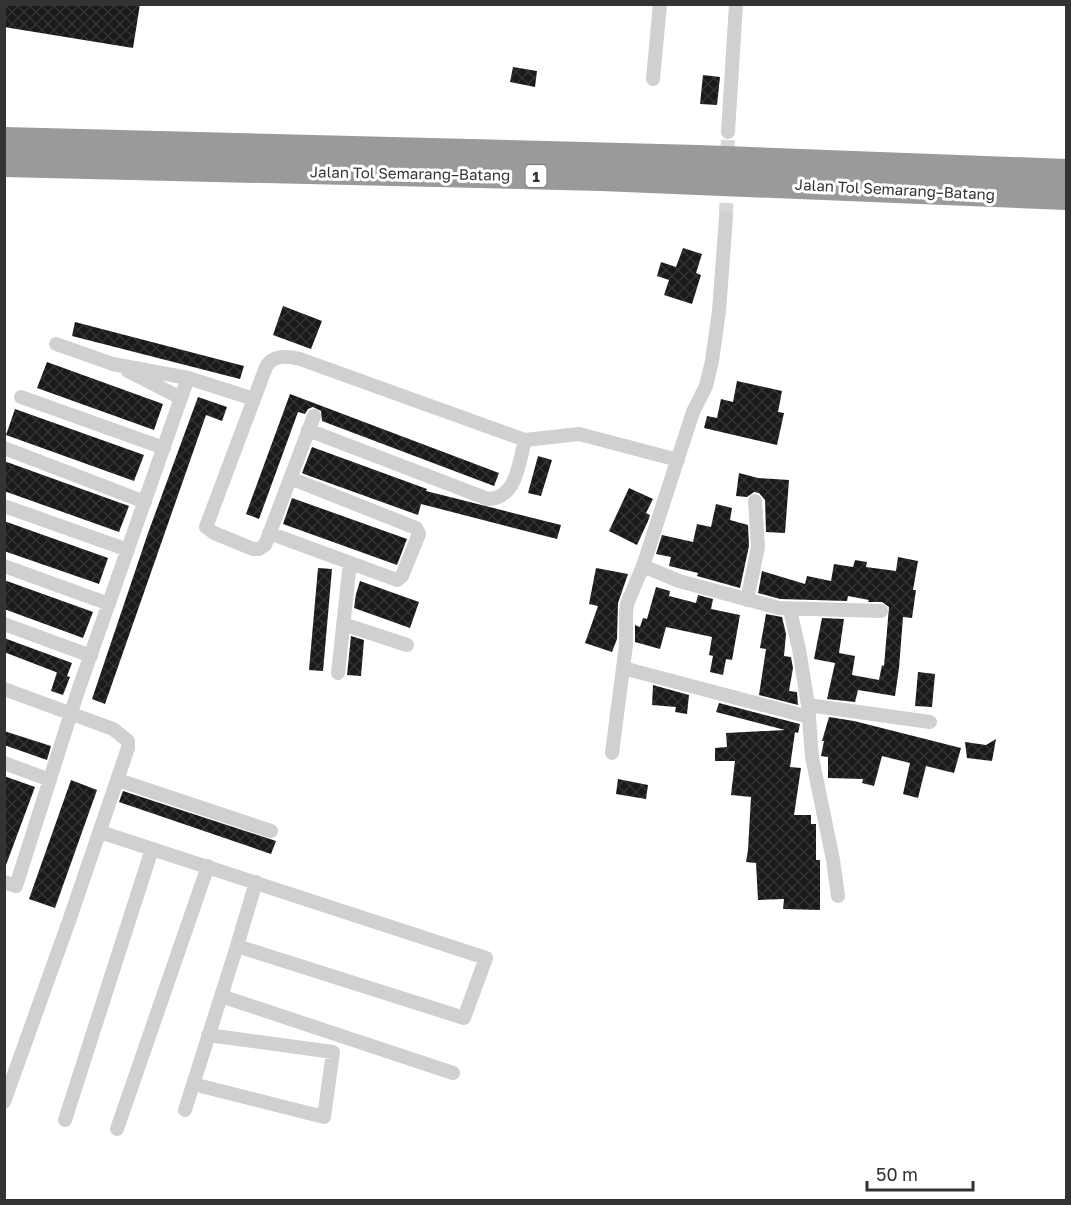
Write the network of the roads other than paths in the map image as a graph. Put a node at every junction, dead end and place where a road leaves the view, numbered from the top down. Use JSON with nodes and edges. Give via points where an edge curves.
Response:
{"nodes":[{"id":1,"x":660,"y":4,"type":"edge"},
{"id":2,"x":736,"y":4,"type":"edge"},
{"id":3,"x":653,"y":79,"type":"dead end"},
{"id":4,"x":728,"y":132,"type":"tunnel mouth"},
{"id":5,"x":4,"y":140,"type":"edge"},
{"id":6,"x":4,"y":164,"type":"edge"},
{"id":7,"x":1066,"y":172,"type":"edge"},
{"id":8,"x":1066,"y":197,"type":"edge"},
{"id":9,"x":726,"y":217,"type":"tunnel mouth"},
{"id":10,"x":56,"y":344,"type":"dead end"},
{"id":11,"x":113,"y":364,"type":"junction"},
{"id":12,"x":188,"y":378,"type":"junction"},
{"id":13,"x":21,"y":397,"type":"dead end"},
{"id":14,"x":181,"y":398,"type":"junction"},
{"id":15,"x":254,"y":399,"type":"junction"},
{"id":16,"x":314,"y":416,"type":"dead end"},
{"id":17,"x":308,"y":430,"type":"junction"},
{"id":18,"x":525,"y":440,"type":"junction"},
{"id":19,"x":164,"y":447,"type":"junction"},
{"id":20,"x":4,"y":448,"type":"edge"},
{"id":21,"x":678,"y":460,"type":"junction"},
{"id":22,"x":290,"y":478,"type":"junction"},
{"id":23,"x":755,"y":501,"type":"dead end"},
{"id":24,"x":146,"y":502,"type":"junction"},
{"id":25,"x":4,"y":506,"type":"edge"},
{"id":26,"x":269,"y":533,"type":"junction"},
{"id":27,"x":128,"y":550,"type":"junction"},
{"id":28,"x":350,"y":563,"type":"junction"},
{"id":29,"x":4,"y":566,"type":"edge"},
{"id":30,"x":643,"y":566,"type":"junction"},
{"id":31,"x":747,"y":600,"type":"junction"},
{"id":32,"x":109,"y":604,"type":"junction"},
{"id":33,"x":790,"y":610,"type":"junction"},
{"id":34,"x":881,"y":612,"type":"dead end"},
{"id":35,"x":4,"y":624,"type":"edge"},
{"id":36,"x":343,"y":624,"type":"junction"},
{"id":37,"x":407,"y":645,"type":"dead end"},
{"id":38,"x":91,"y":656,"type":"junction"},
{"id":39,"x":623,"y":668,"type":"junction"},
{"id":40,"x":338,"y":673,"type":"dead end"},
{"id":41,"x":4,"y":689,"type":"edge"},
{"id":42,"x":809,"y":711,"type":"junction"},
{"id":43,"x":71,"y":714,"type":"junction"},
{"id":44,"x":930,"y":722,"type":"dead end"},
{"id":45,"x":612,"y":753,"type":"dead end"},
{"id":46,"x":4,"y":763,"type":"edge"},
{"id":47,"x":50,"y":780,"type":"junction"},
{"id":48,"x":118,"y":780,"type":"junction"},
{"id":49,"x":271,"y":831,"type":"dead end"},
{"id":50,"x":100,"y":832,"type":"junction"},
{"id":51,"x":152,"y":849,"type":"junction"},
{"id":52,"x":208,"y":867,"type":"junction"},
{"id":53,"x":4,"y":882,"type":"edge"},
{"id":54,"x":256,"y":882,"type":"junction"},
{"id":55,"x":838,"y":896,"type":"dead end"},
{"id":56,"x":237,"y":946,"type":"junction"},
{"id":57,"x":221,"y":996,"type":"junction"},
{"id":58,"x":336,"y":1034,"type":"junction"},
{"id":59,"x":208,"y":1035,"type":"junction"},
{"id":60,"x":333,"y":1052,"type":"junction"},
{"id":61,"x":453,"y":1073,"type":"dead end"},
{"id":62,"x":193,"y":1084,"type":"junction"},
{"id":63,"x":4,"y":1102,"type":"edge"},
{"id":64,"x":185,"y":1110,"type":"dead end"},
{"id":65,"x":65,"y":1120,"type":"dead end"},
{"id":66,"x":117,"y":1129,"type":"dead end"}],
"edges":[{"from":1,"to":3,"type":"street"},
{"from":2,"to":4,"type":"street"},
{"from":5,"to":7,"type":"highway","name":"Jalan Tol Semarang–Batang","number":"1"},
{"from":6,"to":8,"type":"highway","name":"Jalan Tol Semarang–Batang","number":"1","via":[[601,178]]},
{"from":9,"to":21,"type":"street","via":[[712,361]]},
{"from":10,"to":11,"type":"street"},
{"from":11,"to":12,"type":"street"},
{"from":11,"to":14,"type":"street"},
{"from":12,"to":14,"type":"street"},
{"from":12,"to":15,"type":"street"},
{"from":13,"to":19,"type":"street"},
{"from":14,"to":19,"type":"street"},
{"from":15,"to":18,"type":"street","via":[[269,362],[293,357]]},
{"from":15,"to":26,"type":"street","via":[[206,526],[253,549],[265,545]]},
{"from":16,"to":17,"type":"street"},
{"from":17,"to":18,"type":"street","via":[[488,499],[503,496],[512,486]]},
{"from":17,"to":22,"type":"street"},
{"from":18,"to":21,"type":"street","via":[[579,434]]},
{"from":19,"to":24,"type":"street"},
{"from":20,"to":24,"type":"street"},
{"from":21,"to":30,"type":"street"},
{"from":22,"to":26,"type":"street"},
{"from":22,"to":28,"type":"street","via":[[418,530],[400,579]]},
{"from":23,"to":31,"type":"street","via":[[758,547]]},
{"from":24,"to":27,"type":"street"},
{"from":25,"to":27,"type":"street"},
{"from":26,"to":28,"type":"street"},
{"from":27,"to":32,"type":"street"},
{"from":28,"to":36,"type":"street"},
{"from":29,"to":32,"type":"street"},
{"from":30,"to":31,"type":"street","via":[[679,581]]},
{"from":30,"to":39,"type":"street","via":[[626,608]]},
{"from":31,"to":33,"type":"street"},
{"from":32,"to":38,"type":"street"},
{"from":33,"to":34,"type":"street"},
{"from":33,"to":42,"type":"street"},
{"from":35,"to":38,"type":"street"},
{"from":36,"to":37,"type":"street"},
{"from":36,"to":40,"type":"street"},
{"from":38,"to":43,"type":"street"},
{"from":39,"to":42,"type":"street"},
{"from":39,"to":45,"type":"street"},
{"from":41,"to":43,"type":"street"},
{"from":42,"to":44,"type":"street"},
{"from":42,"to":55,"type":"street","via":[[812,757]]},
{"from":43,"to":47,"type":"street"},
{"from":43,"to":48,"type":"street","via":[[113,729],[128,741]]},
{"from":46,"to":47,"type":"street"},
{"from":47,"to":53,"type":"street","via":[[16,886]]},
{"from":48,"to":49,"type":"street"},
{"from":48,"to":50,"type":"street"},
{"from":50,"to":51,"type":"street"},
{"from":50,"to":63,"type":"street"},
{"from":51,"to":52,"type":"street"},
{"from":51,"to":65,"type":"street"},
{"from":52,"to":54,"type":"street"},
{"from":52,"to":66,"type":"street"},
{"from":54,"to":56,"type":"street"},
{"from":54,"to":56,"type":"street","via":[[486,958],[464,1018]]},
{"from":56,"to":57,"type":"street"},
{"from":57,"to":58,"type":"street"},
{"from":57,"to":59,"type":"street"},
{"from":58,"to":60,"type":"street"},
{"from":58,"to":61,"type":"street"},
{"from":59,"to":60,"type":"street"},
{"from":59,"to":62,"type":"street"},
{"from":60,"to":62,"type":"street","via":[[324,1117]]},
{"from":62,"to":64,"type":"street"}]}
